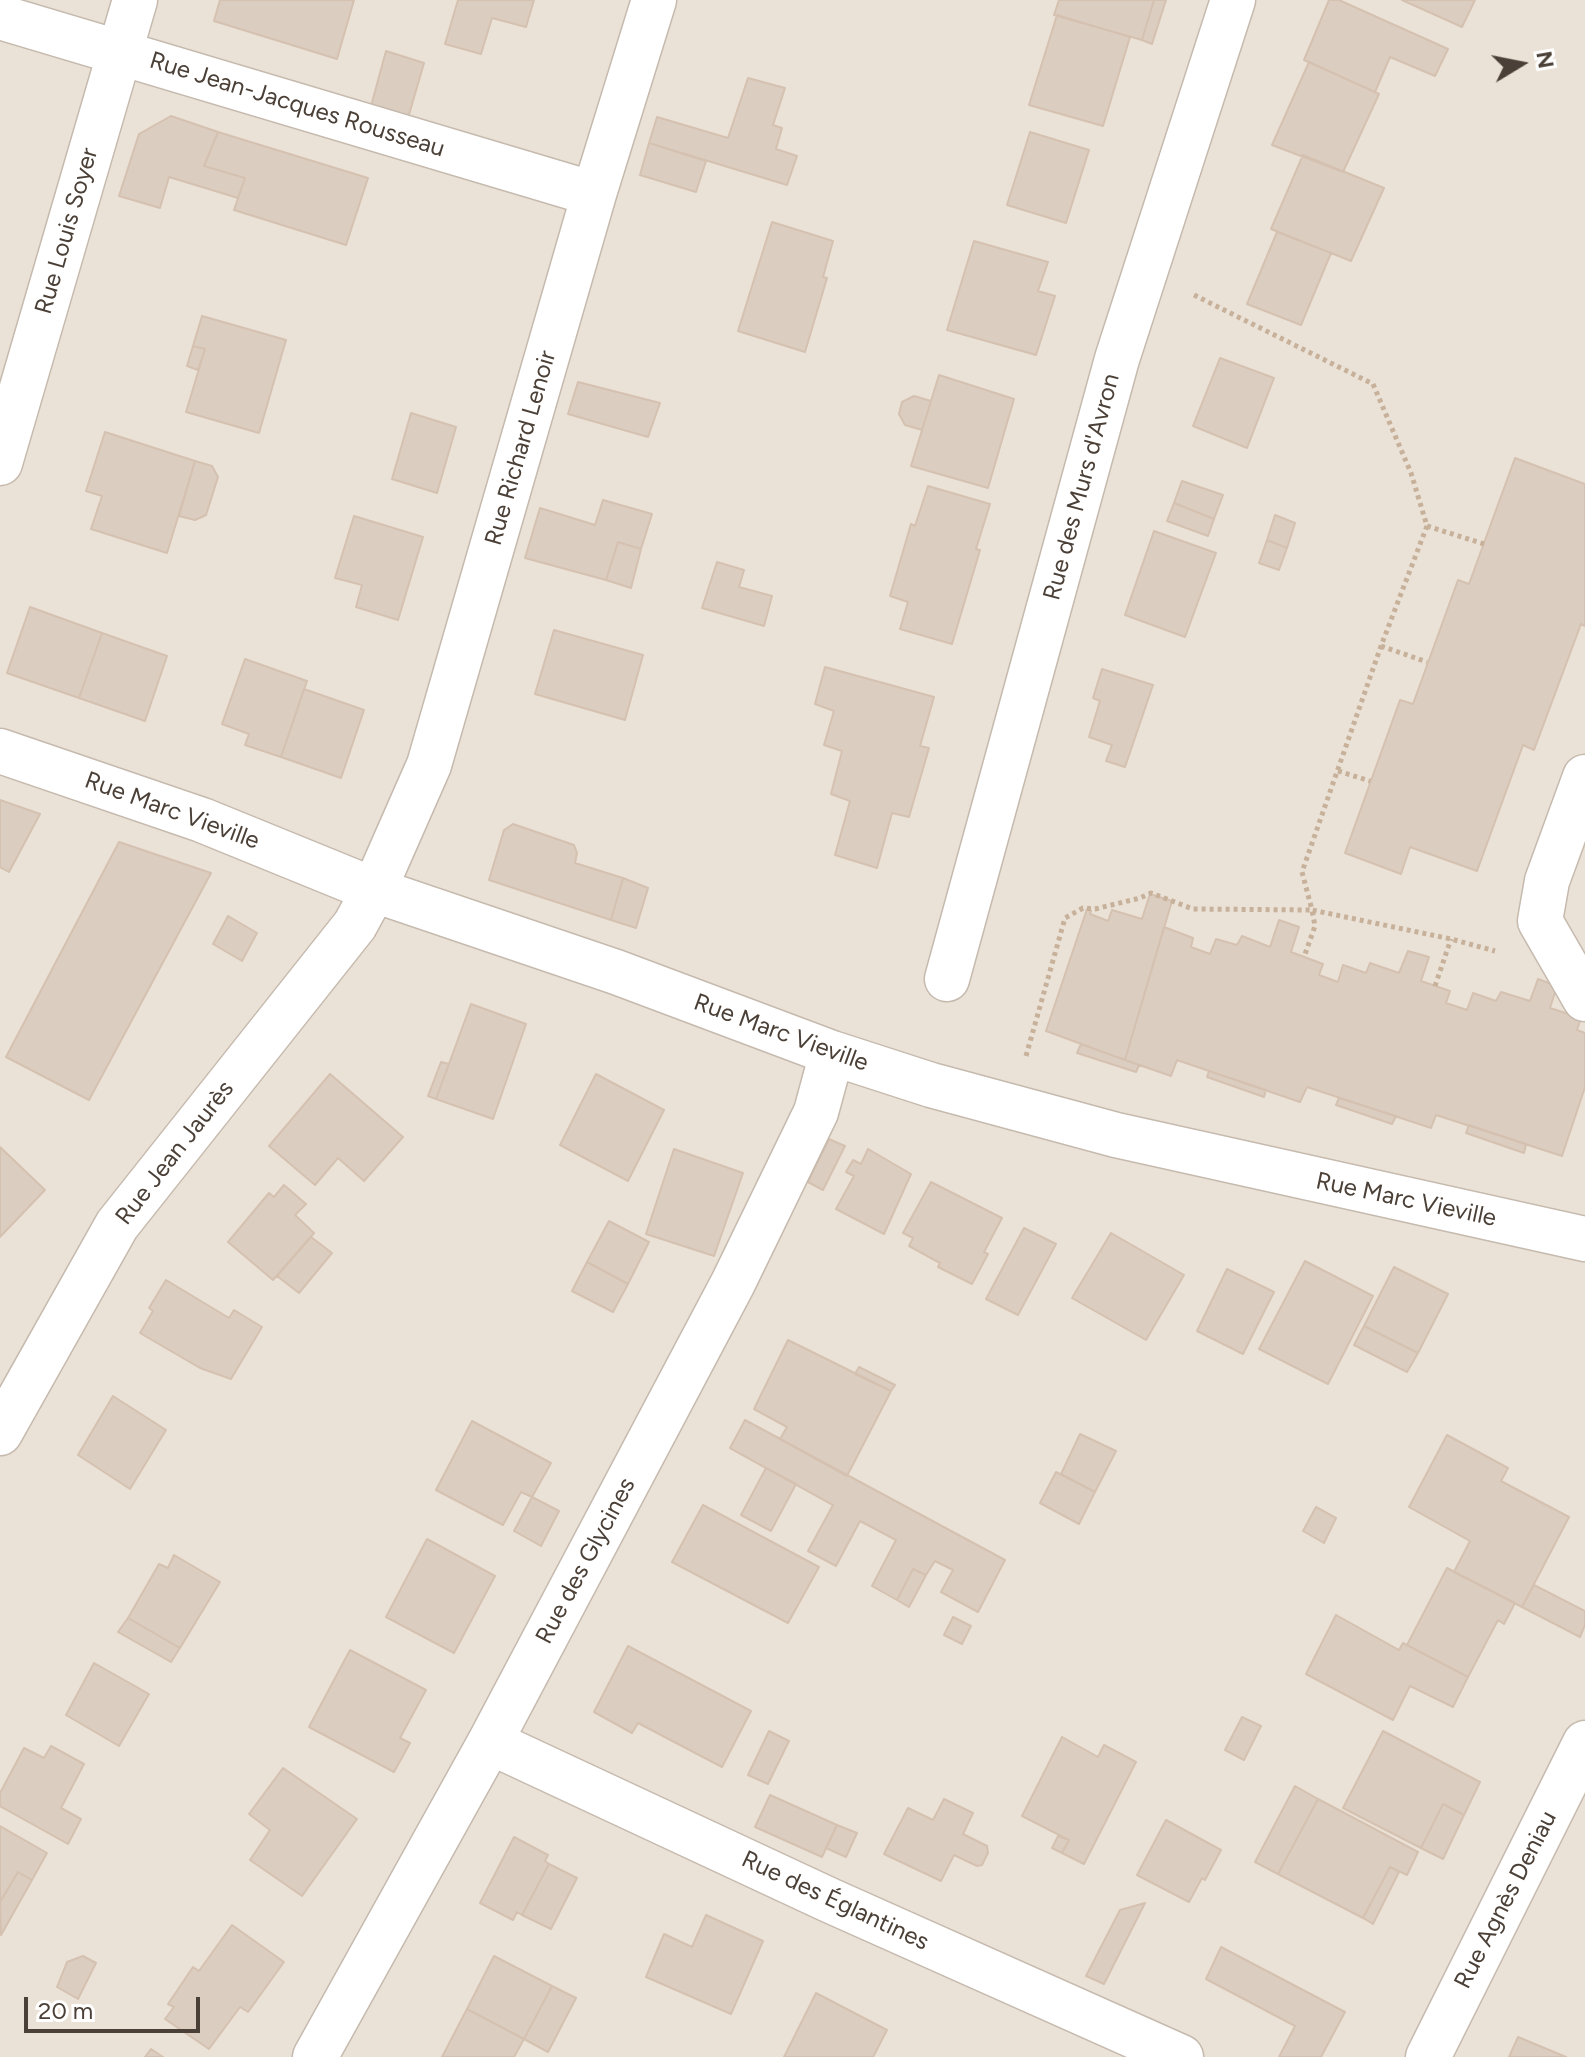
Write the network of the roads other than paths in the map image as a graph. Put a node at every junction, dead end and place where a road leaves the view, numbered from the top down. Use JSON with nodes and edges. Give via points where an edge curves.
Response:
{"nodes":[{"id":1,"x":135,"y":0,"type":"edge"},
{"id":2,"x":654,"y":0,"type":"edge"},
{"id":3,"x":1233,"y":0,"type":"edge"},
{"id":4,"x":0,"y":17,"type":"edge"},
{"id":5,"x":119,"y":52,"type":"junction"},
{"id":6,"x":594,"y":194,"type":"junction"},
{"id":7,"x":0,"y":463,"type":"edge"},
{"id":8,"x":0,"y":751,"type":"edge"},
{"id":9,"x":1585,"y":777,"type":"edge"},
{"id":10,"x":374,"y":890,"type":"junction"},
{"id":11,"x":947,"y":979,"type":"dead end"},
{"id":12,"x":1574,"y":981,"type":"edge"},
{"id":13,"x":832,"y":1053,"type":"junction"},
{"id":14,"x":1585,"y":1239,"type":"edge"},
{"id":15,"x":0,"y":1433,"type":"edge"},
{"id":16,"x":490,"y":1742,"type":"junction"},
{"id":17,"x":1585,"y":1743,"type":"edge"},
{"id":18,"x":1155,"y":2052,"type":"edge"},
{"id":19,"x":315,"y":2057,"type":"edge"},
{"id":20,"x":1428,"y":2057,"type":"edge"}],
"edges":[{"from":1,"to":5,"type":"street","name":"Rue Louis Soyer"},
{"from":2,"to":6,"type":"street","name":"Rue Richard Lenoir"},
{"from":3,"to":11,"type":"street","name":"Rue des Murs d'Avron","via":[[1117,359]]},
{"from":4,"to":5,"type":"street","name":"Rue Jean-Jacques Rousseau"},
{"from":5,"to":6,"type":"street","name":"Rue Jean-Jacques Rousseau"},
{"from":5,"to":7,"type":"street","name":"Rue Louis Soyer"},
{"from":6,"to":10,"type":"street","name":"Rue Richard Lenoir","via":[[429,765]]},
{"from":8,"to":10,"type":"street","name":"Rue Marc Vieville","via":[[202,820]]},
{"from":9,"to":12,"type":"street","via":[[1547,881],[1540,921]]},
{"from":10,"to":13,"type":"street","name":"Rue Marc Vieville"},
{"from":10,"to":15,"type":"street","name":"Rue Jean Jaurès","via":[[355,925],[117,1225]]},
{"from":13,"to":14,"type":"street","name":"Rue Marc Vieville","via":[[1116,1135]]},
{"from":13,"to":16,"type":"street","name":"Rue des Glycines","via":[[816,1112],[733,1283]]},
{"from":16,"to":18,"type":"street","name":"Rue des Églantines"},
{"from":16,"to":19,"type":"street","name":"Rue des Glycines"},
{"from":17,"to":20,"type":"street","name":"Rue Agnès Deniau"}]}
